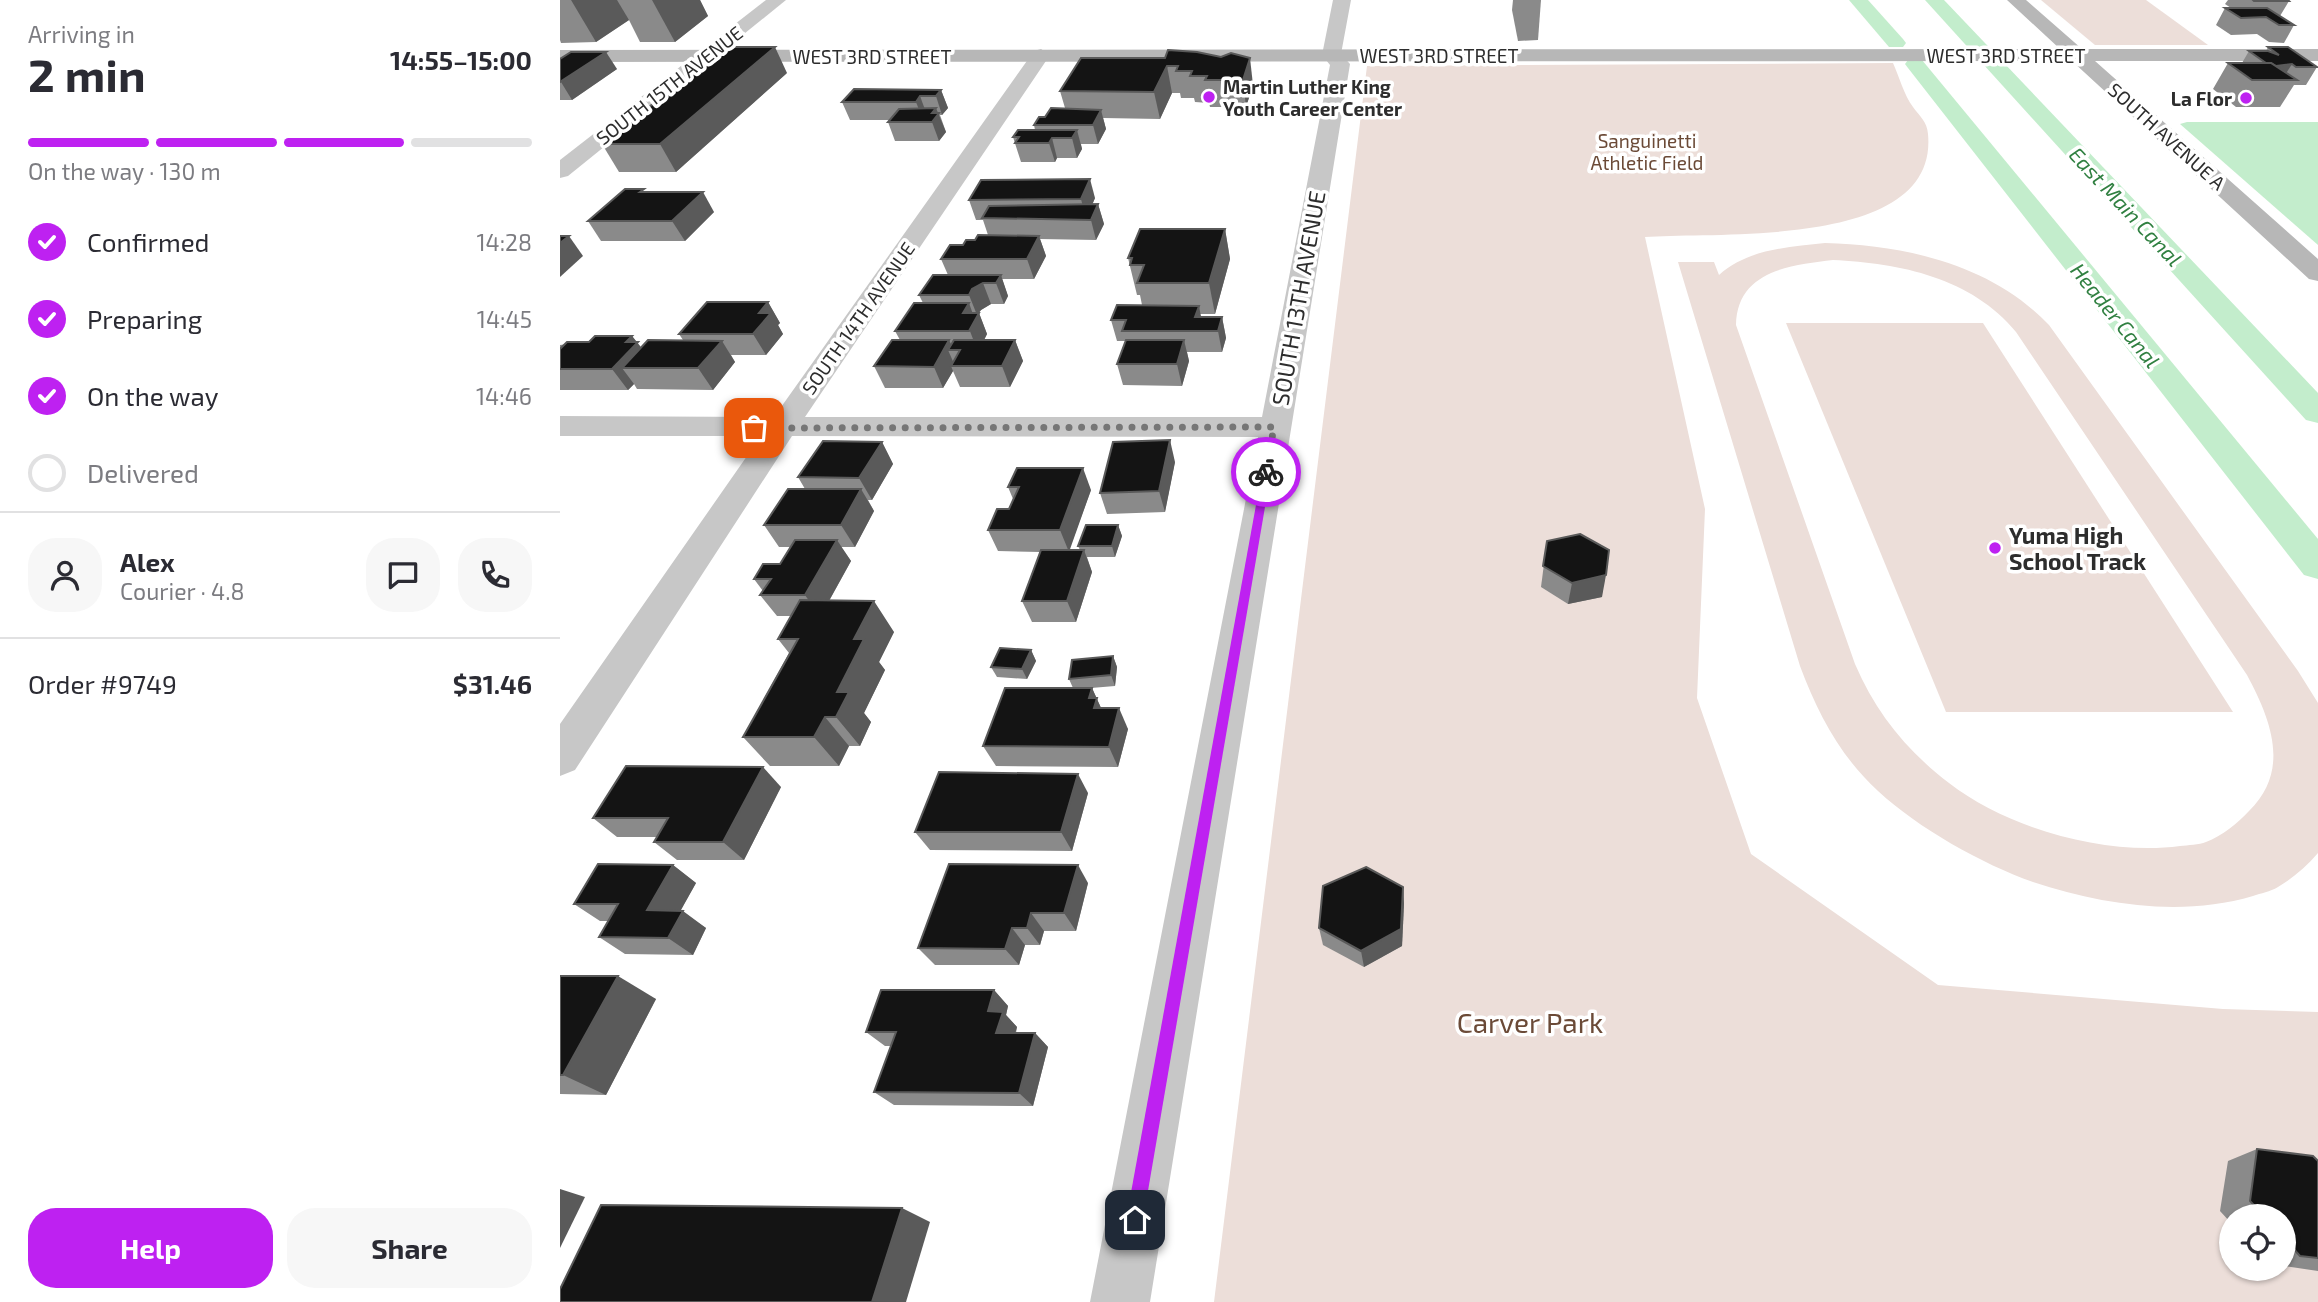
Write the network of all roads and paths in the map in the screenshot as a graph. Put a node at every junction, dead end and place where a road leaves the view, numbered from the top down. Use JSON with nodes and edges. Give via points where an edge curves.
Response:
{"nodes":[{"id":1,"x":777,"y":0,"type":"edge"},
{"id":2,"x":1342,"y":0,"type":"edge"},
{"id":3,"x":2017,"y":0,"type":"edge"},
{"id":4,"x":1041,"y":55,"type":"junction"},
{"id":5,"x":1331,"y":55,"type":"junction"},
{"id":6,"x":2078,"y":55,"type":"junction"},
{"id":7,"x":2318,"y":55,"type":"edge"},
{"id":8,"x":560,"y":56,"type":"edge"},
{"id":9,"x":706,"y":56,"type":"junction"},
{"id":10,"x":560,"y":171,"type":"edge"},
{"id":11,"x":2318,"y":273,"type":"edge"},
{"id":12,"x":560,"y":426,"type":"edge"},
{"id":13,"x":1274,"y":427,"type":"junction"},
{"id":14,"x":782,"y":428,"type":"junction"},
{"id":15,"x":560,"y":758,"type":"edge"},
{"id":16,"x":1120,"y":1302,"type":"edge"}],
"edges":[{"from":1,"to":9,"type":"street","name":"SOUTH 15TH AVENUE"},
{"from":2,"to":5,"type":"street","name":"SOUTH 13TH AVENUE"},
{"from":3,"to":6,"type":"street","name":"SOUTH AVENUE A"},
{"from":4,"to":5,"type":"street","name":"WEST 3RD STREET"},
{"from":4,"to":9,"type":"street","name":"WEST 3RD STREET"},
{"from":4,"to":14,"type":"street","name":"SOUTH 14TH AVENUE"},
{"from":5,"to":6,"type":"street","name":"WEST 3RD STREET"},
{"from":5,"to":13,"type":"street","name":"SOUTH 13TH AVENUE","via":[[1340,65]]},
{"from":6,"to":7,"type":"street","name":"WEST 3RD STREET"},
{"from":6,"to":11,"type":"street","name":"SOUTH AVENUE A"},
{"from":8,"to":9,"type":"street","name":"WEST 3RD STREET"},
{"from":9,"to":10,"type":"street","name":"SOUTH 15TH AVENUE"},
{"from":12,"to":14,"type":"street"},
{"from":13,"to":14,"type":"street"},
{"from":13,"to":16,"type":"street","name":"SOUTH 13TH AVENUE"},
{"from":14,"to":15,"type":"street","name":"SOUTH 14TH AVENUE"}]}
